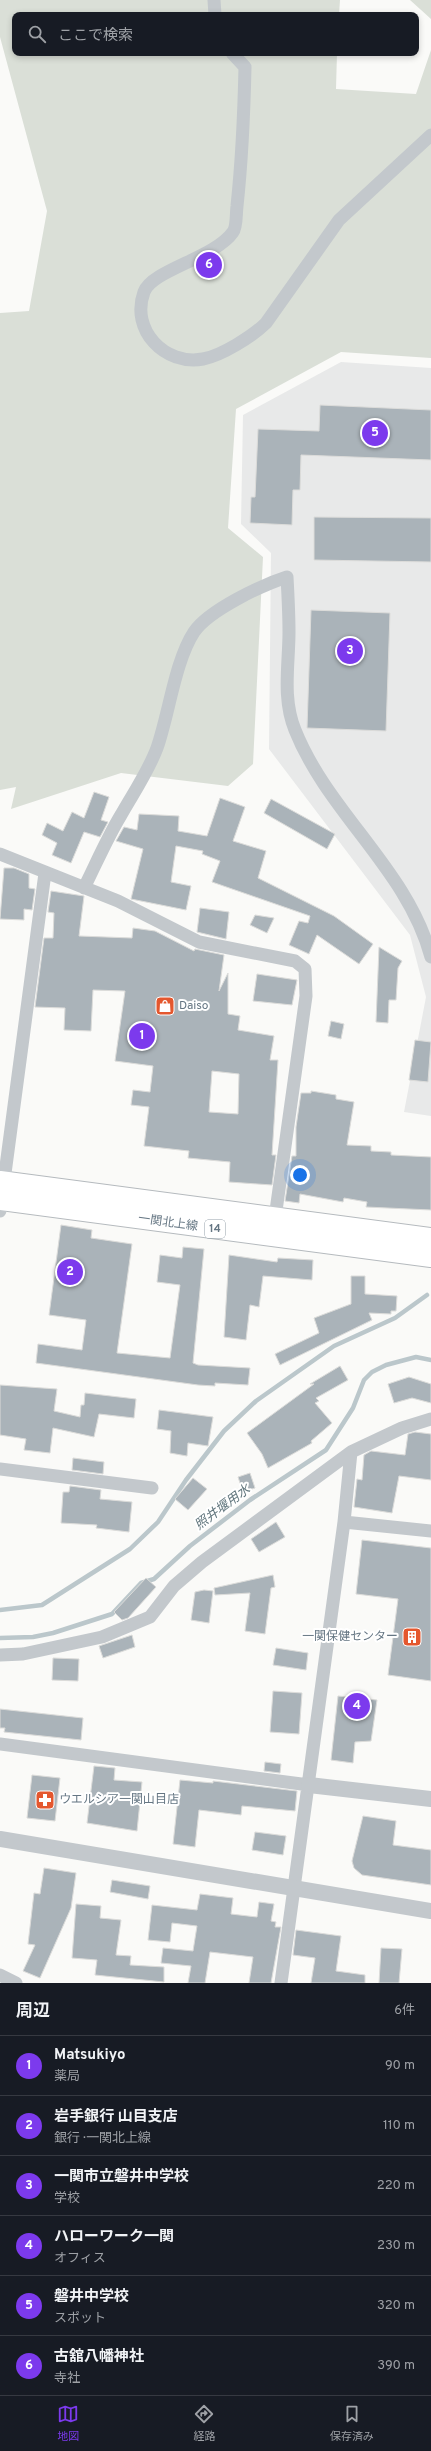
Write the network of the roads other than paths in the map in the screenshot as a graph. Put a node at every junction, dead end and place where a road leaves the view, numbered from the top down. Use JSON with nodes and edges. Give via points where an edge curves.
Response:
{"nodes":[{"id":1,"x":214,"y":0,"type":"edge"},
{"id":2,"x":215,"y":12,"type":"edge"},
{"id":3,"x":235,"y":56,"type":"edge"},
{"id":4,"x":431,"y":135,"type":"edge"},
{"id":5,"x":0,"y":854,"type":"edge"},
{"id":6,"x":45,"y":872,"type":"junction"},
{"id":7,"x":84,"y":888,"type":"junction"},
{"id":8,"x":431,"y":957,"type":"edge"},
{"id":9,"x":1,"y":1194,"type":"edge"},
{"id":10,"x":274,"y":1218,"type":"junction"},
{"id":11,"x":272,"y":1237,"type":"junction"},
{"id":12,"x":431,"y":1238,"type":"edge"},
{"id":13,"x":431,"y":1257,"type":"edge"},
{"id":14,"x":431,"y":1420,"type":"edge"},
{"id":15,"x":351,"y":1452,"type":"junction"},
{"id":16,"x":0,"y":1469,"type":"edge"},
{"id":17,"x":152,"y":1488,"type":"dead end"},
{"id":18,"x":344,"y":1522,"type":"junction"},
{"id":19,"x":431,"y":1532,"type":"edge"},
{"id":20,"x":0,"y":1655,"type":"edge"},
{"id":21,"x":0,"y":1744,"type":"edge"},
{"id":22,"x":309,"y":1785,"type":"junction"},
{"id":23,"x":431,"y":1799,"type":"edge"},
{"id":24,"x":0,"y":1840,"type":"edge"},
{"id":25,"x":294,"y":1888,"type":"junction"},
{"id":26,"x":431,"y":1911,"type":"edge"},
{"id":27,"x":0,"y":1975,"type":"edge"},
{"id":28,"x":16,"y":1983,"type":"edge"},
{"id":29,"x":281,"y":1983,"type":"edge"}],
"edges":[{"from":1,"to":2,"type":"street"},
{"from":3,"to":4,"type":"street","via":[[245,67],[242,153],[234,231],[219,247],[157,278],[144,290],[140,307],[146,332],[153,344],[181,360],[204,359],[251,337],[266,324],[339,220]]},
{"from":5,"to":6,"type":"street"},
{"from":6,"to":7,"type":"street"},
{"from":6,"to":9,"type":"street"},
{"from":7,"to":8,"type":"street","via":[[121,814],[141,784],[157,748],[178,672],[194,633],[204,620],[273,582],[287,577],[289,633],[286,667],[288,703],[295,730],[324,785],[413,909]]},
{"from":7,"to":10,"type":"street","via":[[118,901],[199,942],[295,961],[305,969],[306,996]]},
{"from":9,"to":10,"type":"main road","name":"一関北上線","number":"14"},
{"from":9,"to":11,"type":"main road","name":"一関北上線","number":"14"},
{"from":10,"to":11,"type":"street"},
{"from":10,"to":12,"type":"main road","name":"一関北上線","number":"14"},
{"from":11,"to":13,"type":"main road","name":"一関北上線","number":"14"},
{"from":14,"to":15,"type":"street","via":[[402,1428]]},
{"from":15,"to":18,"type":"street"},
{"from":15,"to":20,"type":"street","via":[[202,1562],[174,1586],[150,1616],[102,1637],[23,1654]]},
{"from":16,"to":17,"type":"street"},
{"from":18,"to":19,"type":"street"},
{"from":18,"to":22,"type":"street"},
{"from":21,"to":22,"type":"street"},
{"from":22,"to":23,"type":"street"},
{"from":22,"to":25,"type":"street"},
{"from":24,"to":25,"type":"street"},
{"from":25,"to":26,"type":"street"},
{"from":25,"to":29,"type":"street"},
{"from":27,"to":28,"type":"street"}]}
